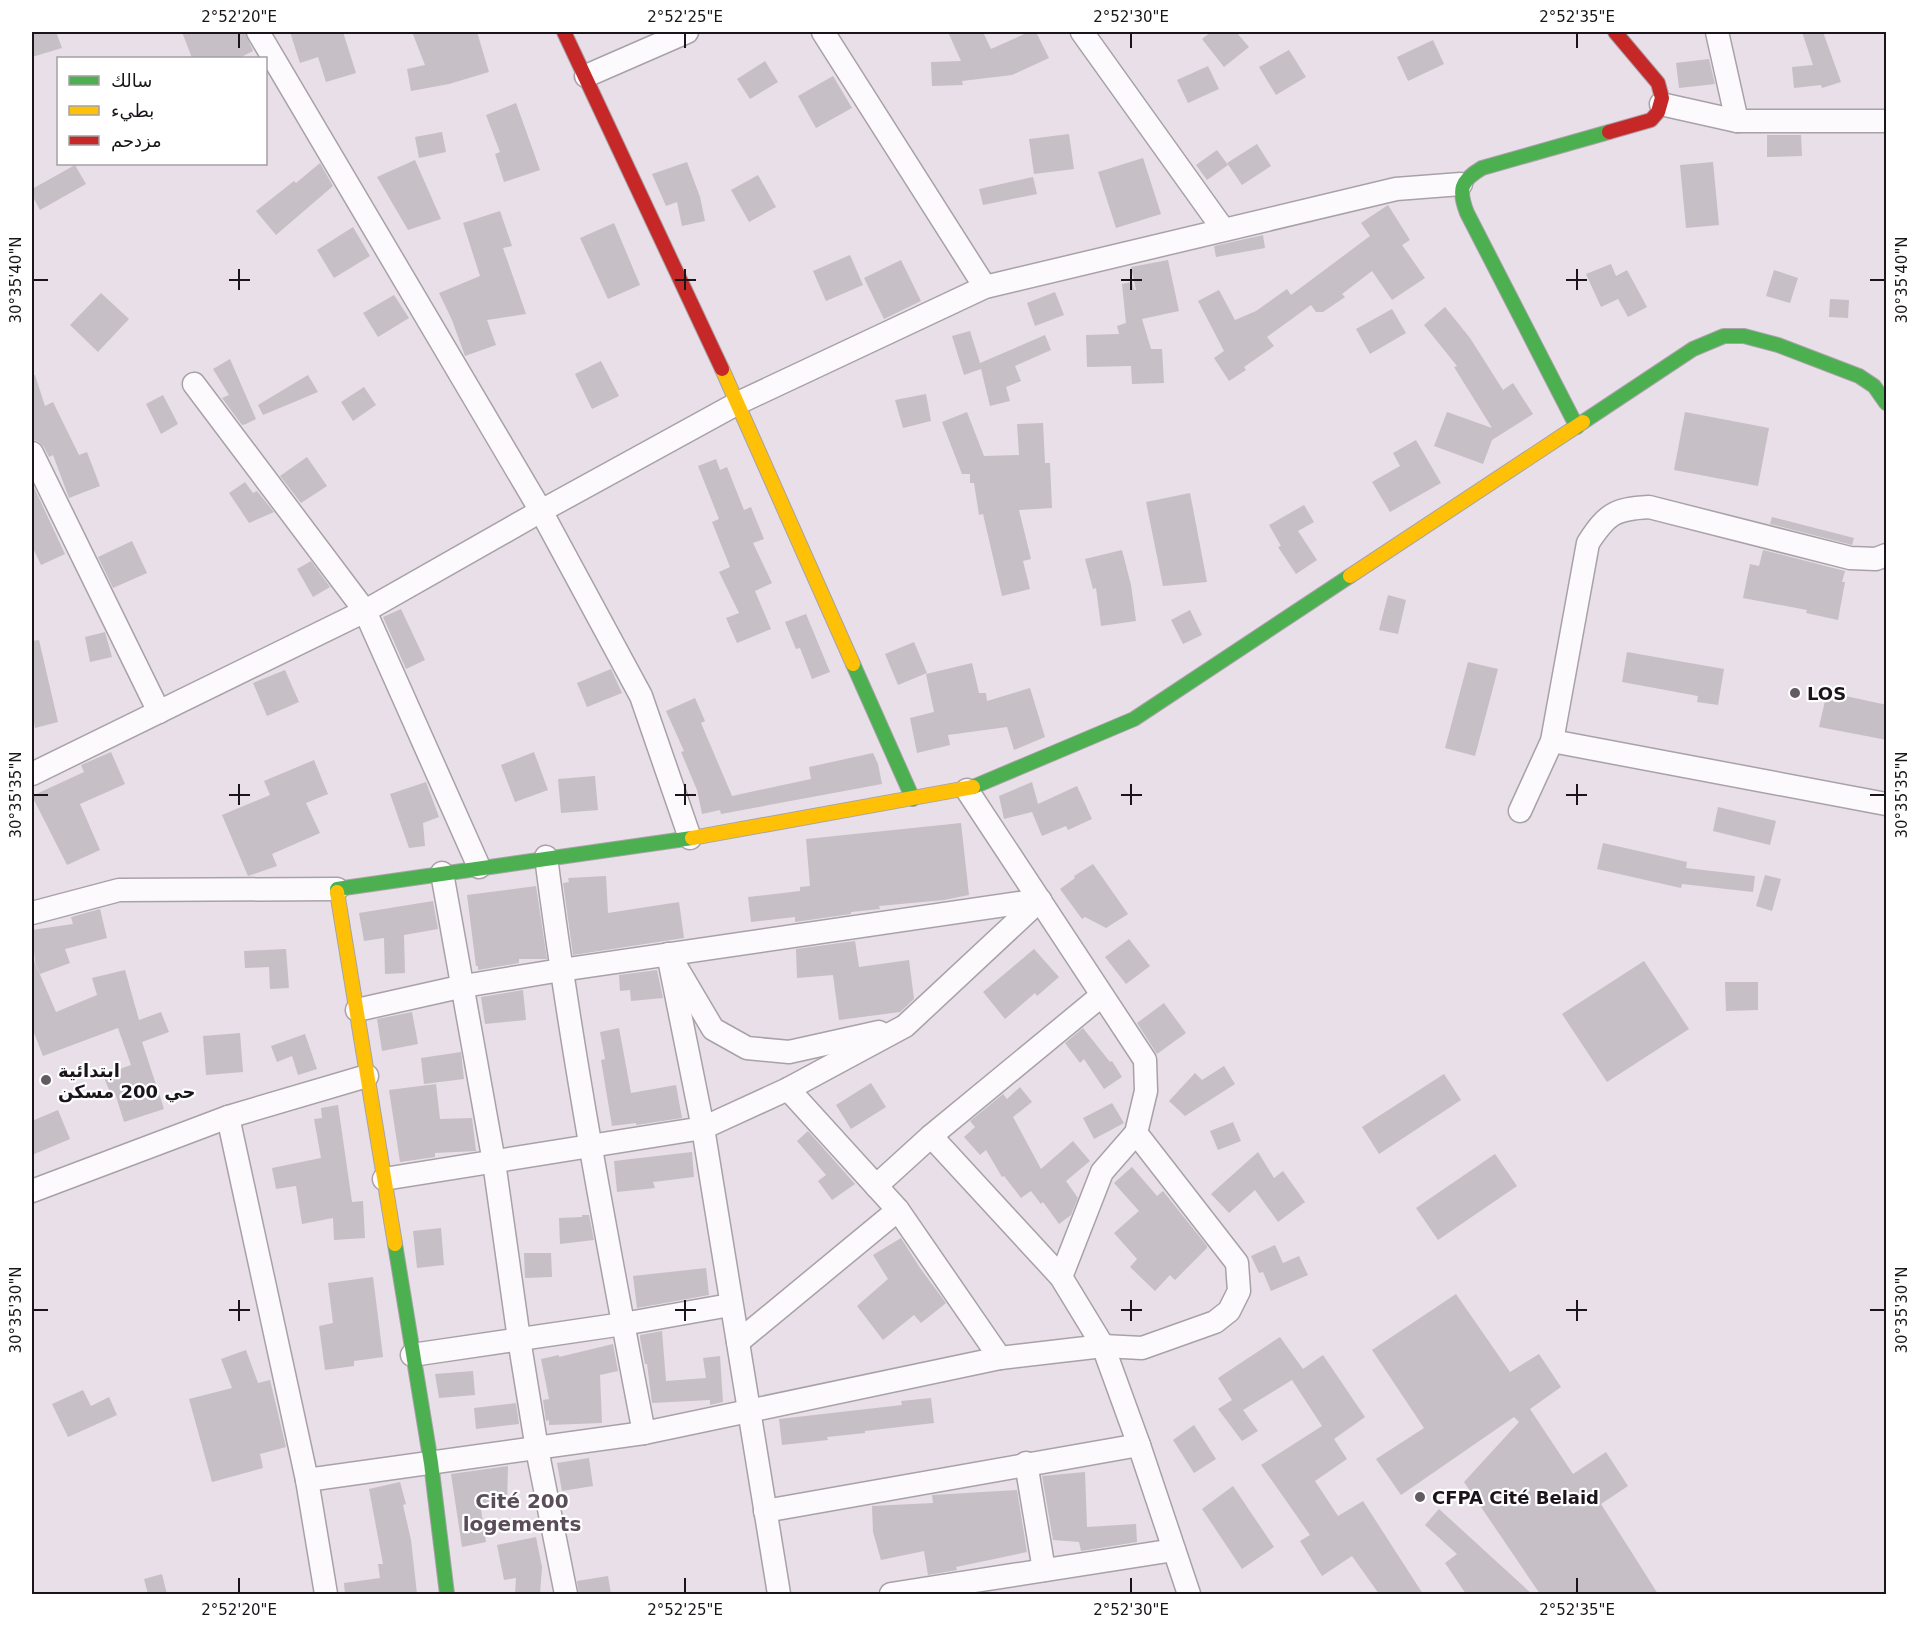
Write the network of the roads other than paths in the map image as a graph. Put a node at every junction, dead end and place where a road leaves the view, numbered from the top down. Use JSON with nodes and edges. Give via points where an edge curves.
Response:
{"nodes":[{"id":1,"x":258,"y":32,"type":"edge"},
{"id":2,"x":564,"y":32,"type":"edge"},
{"id":3,"x":687,"y":32,"type":"edge"},
{"id":4,"x":823,"y":32,"type":"edge"},
{"id":5,"x":1082,"y":32,"type":"edge"},
{"id":6,"x":1614,"y":32,"type":"edge"},
{"id":7,"x":1717,"y":32,"type":"edge"},
{"id":8,"x":586,"y":76,"type":"junction"},
{"id":9,"x":1661,"y":104,"type":"junction"},
{"id":10,"x":1737,"y":121,"type":"junction"},
{"id":11,"x":1887,"y":121,"type":"edge"},
{"id":12,"x":1461,"y":184,"type":"junction"},
{"id":13,"x":1223,"y":229,"type":"junction"},
{"id":14,"x":985,"y":287,"type":"junction"},
{"id":15,"x":194,"y":384,"type":"dead end"},
{"id":16,"x":738,"y":403,"type":"junction"},
{"id":17,"x":1887,"y":403,"type":"edge"},
{"id":18,"x":1577,"y":427,"type":"junction"},
{"id":19,"x":32,"y":453,"type":"edge"},
{"id":20,"x":541,"y":511,"type":"junction"},
{"id":21,"x":1887,"y":555,"type":"edge"},
{"id":22,"x":365,"y":611,"type":"junction"},
{"id":23,"x":159,"y":712,"type":"junction"},
{"id":24,"x":1552,"y":741,"type":"junction"},
{"id":25,"x":32,"y":774,"type":"edge"},
{"id":26,"x":967,"y":790,"type":"junction"},
{"id":27,"x":913,"y":799,"type":"junction"},
{"id":28,"x":1887,"y":804,"type":"edge"},
{"id":29,"x":1520,"y":812,"type":"dead end"},
{"id":30,"x":690,"y":838,"type":"junction"},
{"id":31,"x":546,"y":857,"type":"junction"},
{"id":32,"x":479,"y":867,"type":"junction"},
{"id":33,"x":442,"y":873,"type":"junction"},
{"id":34,"x":337,"y":889,"type":"junction"},
{"id":35,"x":1040,"y":900,"type":"junction"},
{"id":36,"x":32,"y":913,"type":"edge"},
{"id":37,"x":669,"y":954,"type":"junction"},
{"id":38,"x":561,"y":970,"type":"junction"},
{"id":39,"x":464,"y":986,"type":"junction"},
{"id":40,"x":1101,"y":996,"type":"junction"},
{"id":41,"x":357,"y":1010,"type":"junction"},
{"id":42,"x":905,"y":1026,"type":"junction"},
{"id":43,"x":367,"y":1076,"type":"junction"},
{"id":44,"x":788,"y":1089,"type":"junction"},
{"id":45,"x":228,"y":1117,"type":"junction"},
{"id":46,"x":702,"y":1128,"type":"junction"},
{"id":47,"x":1136,"y":1133,"type":"junction"},
{"id":48,"x":931,"y":1136,"type":"junction"},
{"id":49,"x":590,"y":1147,"type":"junction"},
{"id":50,"x":494,"y":1162,"type":"junction"},
{"id":51,"x":384,"y":1179,"type":"junction"},
{"id":52,"x":876,"y":1186,"type":"junction"},
{"id":53,"x":32,"y":1191,"type":"edge"},
{"id":54,"x":898,"y":1210,"type":"junction"},
{"id":55,"x":1061,"y":1277,"type":"junction"},
{"id":56,"x":730,"y":1305,"type":"junction"},
{"id":57,"x":623,"y":1324,"type":"junction"},
{"id":58,"x":519,"y":1340,"type":"junction"},
{"id":59,"x":738,"y":1342,"type":"junction"},
{"id":60,"x":1104,"y":1346,"type":"junction"},
{"id":61,"x":412,"y":1355,"type":"junction"},
{"id":62,"x":1000,"y":1358,"type":"junction"},
{"id":63,"x":749,"y":1411,"type":"junction"},
{"id":64,"x":644,"y":1433,"type":"junction"},
{"id":65,"x":1139,"y":1445,"type":"junction"},
{"id":66,"x":537,"y":1449,"type":"junction"},
{"id":67,"x":431,"y":1463,"type":"junction"},
{"id":68,"x":1026,"y":1463,"type":"junction"},
{"id":69,"x":307,"y":1480,"type":"junction"},
{"id":70,"x":765,"y":1510,"type":"junction"},
{"id":71,"x":1174,"y":1550,"type":"junction"},
{"id":72,"x":1044,"y":1570,"type":"junction"},
{"id":73,"x":326,"y":1594,"type":"edge"},
{"id":74,"x":447,"y":1594,"type":"edge"},
{"id":75,"x":566,"y":1594,"type":"edge"},
{"id":76,"x":778,"y":1594,"type":"edge"},
{"id":77,"x":891,"y":1594,"type":"edge"},
{"id":78,"x":1189,"y":1594,"type":"edge"}],
"edges":[{"from":1,"to":20,"type":"street"},
{"from":2,"to":8,"type":"street"},
{"from":3,"to":8,"type":"street"},
{"from":4,"to":14,"type":"street"},
{"from":5,"to":13,"type":"street"},
{"from":6,"to":9,"type":"street","via":[[1658,83]]},
{"from":7,"to":10,"type":"street"},
{"from":8,"to":16,"type":"street"},
{"from":9,"to":10,"type":"street"},
{"from":9,"to":12,"type":"street","via":[[1659,113],[1651,120],[1482,168]]},
{"from":10,"to":11,"type":"street"},
{"from":12,"to":13,"type":"street","via":[[1396,189]]},
{"from":12,"to":18,"type":"street","via":[[1467,213]]},
{"from":13,"to":14,"type":"street"},
{"from":14,"to":16,"type":"street"},
{"from":15,"to":22,"type":"street"},
{"from":16,"to":20,"type":"street"},
{"from":16,"to":27,"type":"street"},
{"from":17,"to":18,"type":"street","via":[[1874,386],[1859,376],[1778,345],[1744,336],[1724,336],[1693,349]]},
{"from":18,"to":26,"type":"street","via":[[1134,719]]},
{"from":19,"to":23,"type":"street"},
{"from":20,"to":22,"type":"street"},
{"from":20,"to":30,"type":"street","via":[[641,696]]},
{"from":21,"to":24,"type":"street","via":[[1876,559],[1850,558],[1649,507],[1626,508],[1602,521],[1588,543]]},
{"from":22,"to":23,"type":"street"},
{"from":22,"to":32,"type":"street"},
{"from":23,"to":25,"type":"street"},
{"from":24,"to":28,"type":"street"},
{"from":24,"to":29,"type":"street"},
{"from":26,"to":27,"type":"street"},
{"from":26,"to":35,"type":"street"},
{"from":27,"to":30,"type":"street"},
{"from":30,"to":31,"type":"street"},
{"from":31,"to":32,"type":"street"},
{"from":31,"to":38,"type":"street"},
{"from":32,"to":33,"type":"street"},
{"from":33,"to":34,"type":"street"},
{"from":33,"to":39,"type":"street"},
{"from":34,"to":36,"type":"street","via":[[119,891]]},
{"from":34,"to":41,"type":"street"},
{"from":35,"to":37,"type":"street"},
{"from":35,"to":40,"type":"street"},
{"from":35,"to":42,"type":"street"},
{"from":37,"to":38,"type":"street"},
{"from":37,"to":42,"type":"street","via":[[713,1029],[747,1048],[789,1052]]},
{"from":37,"to":46,"type":"street"},
{"from":38,"to":39,"type":"street"},
{"from":38,"to":49,"type":"street"},
{"from":39,"to":41,"type":"street"},
{"from":39,"to":50,"type":"street"},
{"from":40,"to":47,"type":"street","via":[[1144,1060],[1146,1091]]},
{"from":40,"to":48,"type":"street"},
{"from":41,"to":43,"type":"street"},
{"from":42,"to":44,"type":"street"},
{"from":43,"to":45,"type":"street"},
{"from":43,"to":51,"type":"street"},
{"from":44,"to":46,"type":"street"},
{"from":44,"to":52,"type":"street"},
{"from":45,"to":53,"type":"street"},
{"from":45,"to":69,"type":"street"},
{"from":46,"to":49,"type":"street"},
{"from":46,"to":56,"type":"street"},
{"from":47,"to":55,"type":"street","via":[[1102,1172]]},
{"from":47,"to":60,"type":"street","via":[[1237,1263],[1239,1290],[1229,1311],[1215,1322],[1142,1348]]},
{"from":48,"to":52,"type":"street"},
{"from":48,"to":55,"type":"street"},
{"from":49,"to":50,"type":"street"},
{"from":49,"to":57,"type":"street"},
{"from":50,"to":51,"type":"street"},
{"from":50,"to":58,"type":"street"},
{"from":51,"to":61,"type":"street"},
{"from":52,"to":54,"type":"street"},
{"from":54,"to":59,"type":"street"},
{"from":54,"to":62,"type":"street"},
{"from":55,"to":60,"type":"street"},
{"from":56,"to":57,"type":"street"},
{"from":56,"to":59,"type":"street"},
{"from":57,"to":58,"type":"street"},
{"from":57,"to":64,"type":"street"},
{"from":58,"to":61,"type":"street"},
{"from":58,"to":66,"type":"street"},
{"from":59,"to":63,"type":"street"},
{"from":60,"to":62,"type":"street"},
{"from":60,"to":65,"type":"street"},
{"from":61,"to":67,"type":"street"},
{"from":62,"to":63,"type":"street"},
{"from":63,"to":64,"type":"street"},
{"from":63,"to":70,"type":"street"},
{"from":64,"to":66,"type":"street"},
{"from":65,"to":68,"type":"street"},
{"from":65,"to":71,"type":"street"},
{"from":66,"to":67,"type":"street"},
{"from":66,"to":75,"type":"street"},
{"from":67,"to":69,"type":"street"},
{"from":67,"to":74,"type":"street"},
{"from":68,"to":70,"type":"street"},
{"from":68,"to":72,"type":"street"},
{"from":69,"to":73,"type":"street"},
{"from":70,"to":76,"type":"street"},
{"from":71,"to":72,"type":"street"},
{"from":71,"to":78,"type":"street"},
{"from":72,"to":77,"type":"street"}]}
